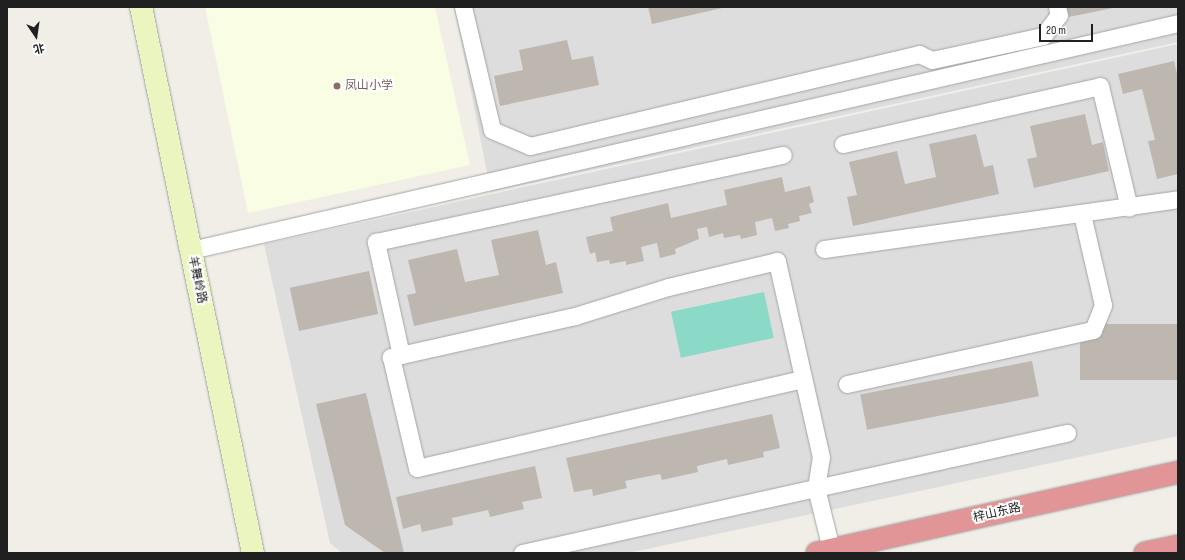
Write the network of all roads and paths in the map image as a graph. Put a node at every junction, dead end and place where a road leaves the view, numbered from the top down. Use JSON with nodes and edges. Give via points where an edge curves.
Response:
{"nodes":[{"id":1,"x":141,"y":7,"type":"edge"},
{"id":2,"x":463,"y":7,"type":"edge"},
{"id":3,"x":1057,"y":7,"type":"edge"},
{"id":4,"x":1178,"y":23,"type":"edge"},
{"id":5,"x":843,"y":144,"type":"dead end"},
{"id":6,"x":783,"y":155,"type":"dead end"},
{"id":7,"x":1178,"y":199,"type":"edge"},
{"id":8,"x":1129,"y":208,"type":"junction"},
{"id":9,"x":1082,"y":214,"type":"junction"},
{"id":10,"x":824,"y":249,"type":"dead end"},
{"id":11,"x":191,"y":250,"type":"junction"},
{"id":12,"x":401,"y":355,"type":"junction"},
{"id":13,"x":802,"y":379,"type":"junction"},
{"id":14,"x":847,"y":384,"type":"dead end"},
{"id":15,"x":1067,"y":433,"type":"dead end"},
{"id":16,"x":1178,"y":472,"type":"edge"},
{"id":17,"x":816,"y":488,"type":"junction"},
{"id":18,"x":1178,"y":546,"type":"edge"},
{"id":19,"x":827,"y":552,"type":"edge"},
{"id":20,"x":253,"y":553,"type":"edge"},
{"id":21,"x":522,"y":553,"type":"edge"},
{"id":22,"x":1146,"y":553,"type":"edge"}],
"edges":[{"from":1,"to":11,"type":"street","name":"羊舞岭路"},
{"from":2,"to":3,"type":"street","via":[[492,130],[530,146],[919,54],[932,60],[1044,36],[1059,15]]},
{"from":4,"to":11,"type":"street"},
{"from":5,"to":8,"type":"street","via":[[1100,86]]},
{"from":6,"to":12,"type":"street","via":[[376,242]]},
{"from":7,"to":8,"type":"street"},
{"from":8,"to":9,"type":"street"},
{"from":9,"to":10,"type":"street"},
{"from":9,"to":14,"type":"street","via":[[1103,305],[1093,330]]},
{"from":11,"to":20,"type":"street","name":"羊舞岭路"},
{"from":12,"to":13,"type":"street","via":[[575,316],[668,287],[777,261]]},
{"from":12,"to":13,"type":"street","via":[[391,357],[417,468]]},
{"from":13,"to":17,"type":"street","via":[[820,457]]},
{"from":15,"to":17,"type":"street"},
{"from":16,"to":19,"type":"highway","name":"梓山东路"},
{"from":17,"to":19,"type":"street"},
{"from":17,"to":21,"type":"street"},
{"from":18,"to":22,"type":"highway"}]}
